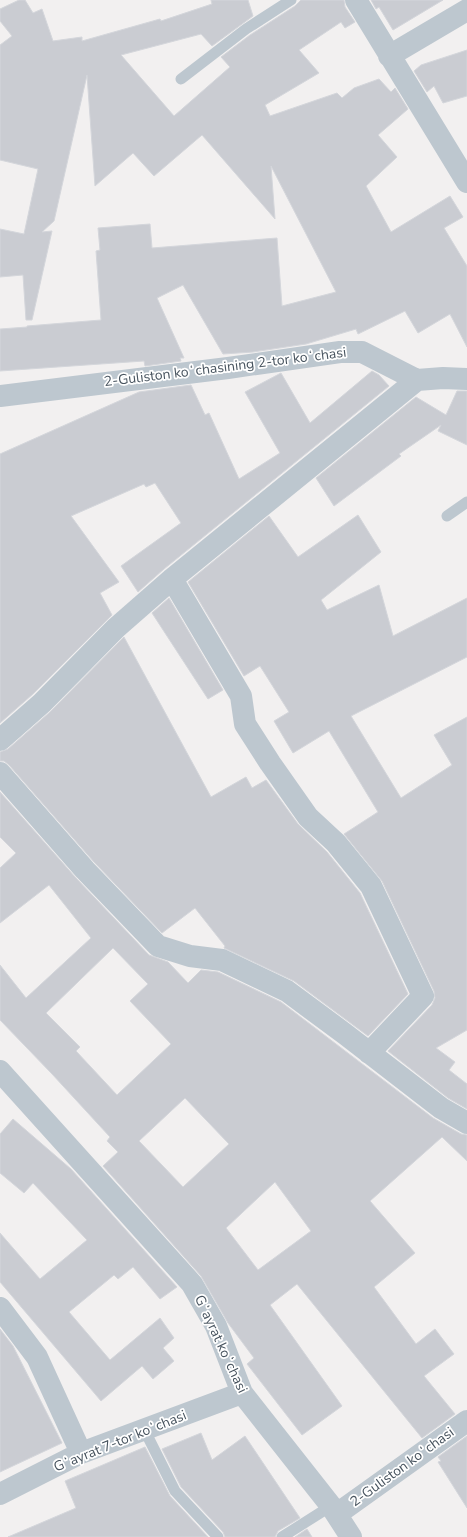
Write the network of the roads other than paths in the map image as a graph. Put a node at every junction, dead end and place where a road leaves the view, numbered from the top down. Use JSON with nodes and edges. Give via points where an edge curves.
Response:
{"nodes":[{"id":1,"x":291,"y":0,"type":"edge"},
{"id":2,"x":356,"y":0,"type":"edge"},
{"id":3,"x":467,"y":10,"type":"edge"},
{"id":4,"x":389,"y":56,"type":"junction"},
{"id":5,"x":182,"y":79,"type":"dead end"},
{"id":6,"x":467,"y":182,"type":"edge"},
{"id":7,"x":467,"y":379,"type":"edge"},
{"id":8,"x":417,"y":380,"type":"junction"},
{"id":9,"x":0,"y":396,"type":"edge"},
{"id":10,"x":467,"y":502,"type":"edge"},
{"id":11,"x":447,"y":516,"type":"dead end"},
{"id":12,"x":172,"y":579,"type":"junction"},
{"id":13,"x":0,"y":740,"type":"edge"},
{"id":14,"x":0,"y":773,"type":"edge"},
{"id":15,"x":369,"y":1053,"type":"junction"},
{"id":16,"x":0,"y":1071,"type":"edge"},
{"id":17,"x":467,"y":1123,"type":"edge"},
{"id":18,"x":0,"y":1308,"type":"edge"},
{"id":19,"x":242,"y":1393,"type":"junction"},
{"id":20,"x":467,"y":1421,"type":"edge"},
{"id":21,"x":144,"y":1429,"type":"junction"},
{"id":22,"x":81,"y":1453,"type":"junction"},
{"id":23,"x":0,"y":1494,"type":"edge"},
{"id":24,"x":334,"y":1510,"type":"junction"},
{"id":25,"x":218,"y":1537,"type":"edge"},
{"id":26,"x":282,"y":1537,"type":"edge"},
{"id":27,"x":351,"y":1537,"type":"edge"}],
"edges":[{"from":1,"to":5,"type":"lane","via":[[246,29]]},
{"from":2,"to":4,"type":"street"},
{"from":3,"to":4,"type":"street"},
{"from":4,"to":6,"type":"street"},
{"from":7,"to":8,"type":"street"},
{"from":8,"to":9,"type":"street","name":"2-Guliston koʻchasining 2-tor koʻchasi","via":[[362,352],[340,352]]},
{"from":8,"to":12,"type":"street"},
{"from":10,"to":11,"type":"lane"},
{"from":12,"to":13,"type":"street","via":[[116,628],[42,703]]},
{"from":12,"to":15,"type":"street","via":[[241,696],[245,724],[308,817],[336,842],[371,886],[423,996]]},
{"from":14,"to":15,"type":"street","via":[[81,866],[158,946],[190,956],[222,960],[287,991]]},
{"from":15,"to":17,"type":"street","via":[[441,1108]]},
{"from":16,"to":19,"type":"street","name":"Gʻayrat koʻchasi","via":[[192,1284],[216,1326]]},
{"from":18,"to":22,"type":"street","via":[[37,1357]]},
{"from":19,"to":21,"type":"street","name":"Gʻayrat 7-tor koʻchasi"},
{"from":19,"to":24,"type":"street","name":"Gʻayrat koʻchasi"},
{"from":20,"to":24,"type":"street","name":"2-Guliston koʻchasi"},
{"from":21,"to":22,"type":"street","name":"Gʻayrat 7-tor koʻchasi"},
{"from":21,"to":25,"type":"lane","via":[[176,1491]]},
{"from":22,"to":23,"type":"street","name":"Gʻayrat 7-tor koʻchasi"},
{"from":24,"to":26,"type":"lane"},
{"from":24,"to":27,"type":"street","name":"Gʻayrat koʻchasi"}]}
